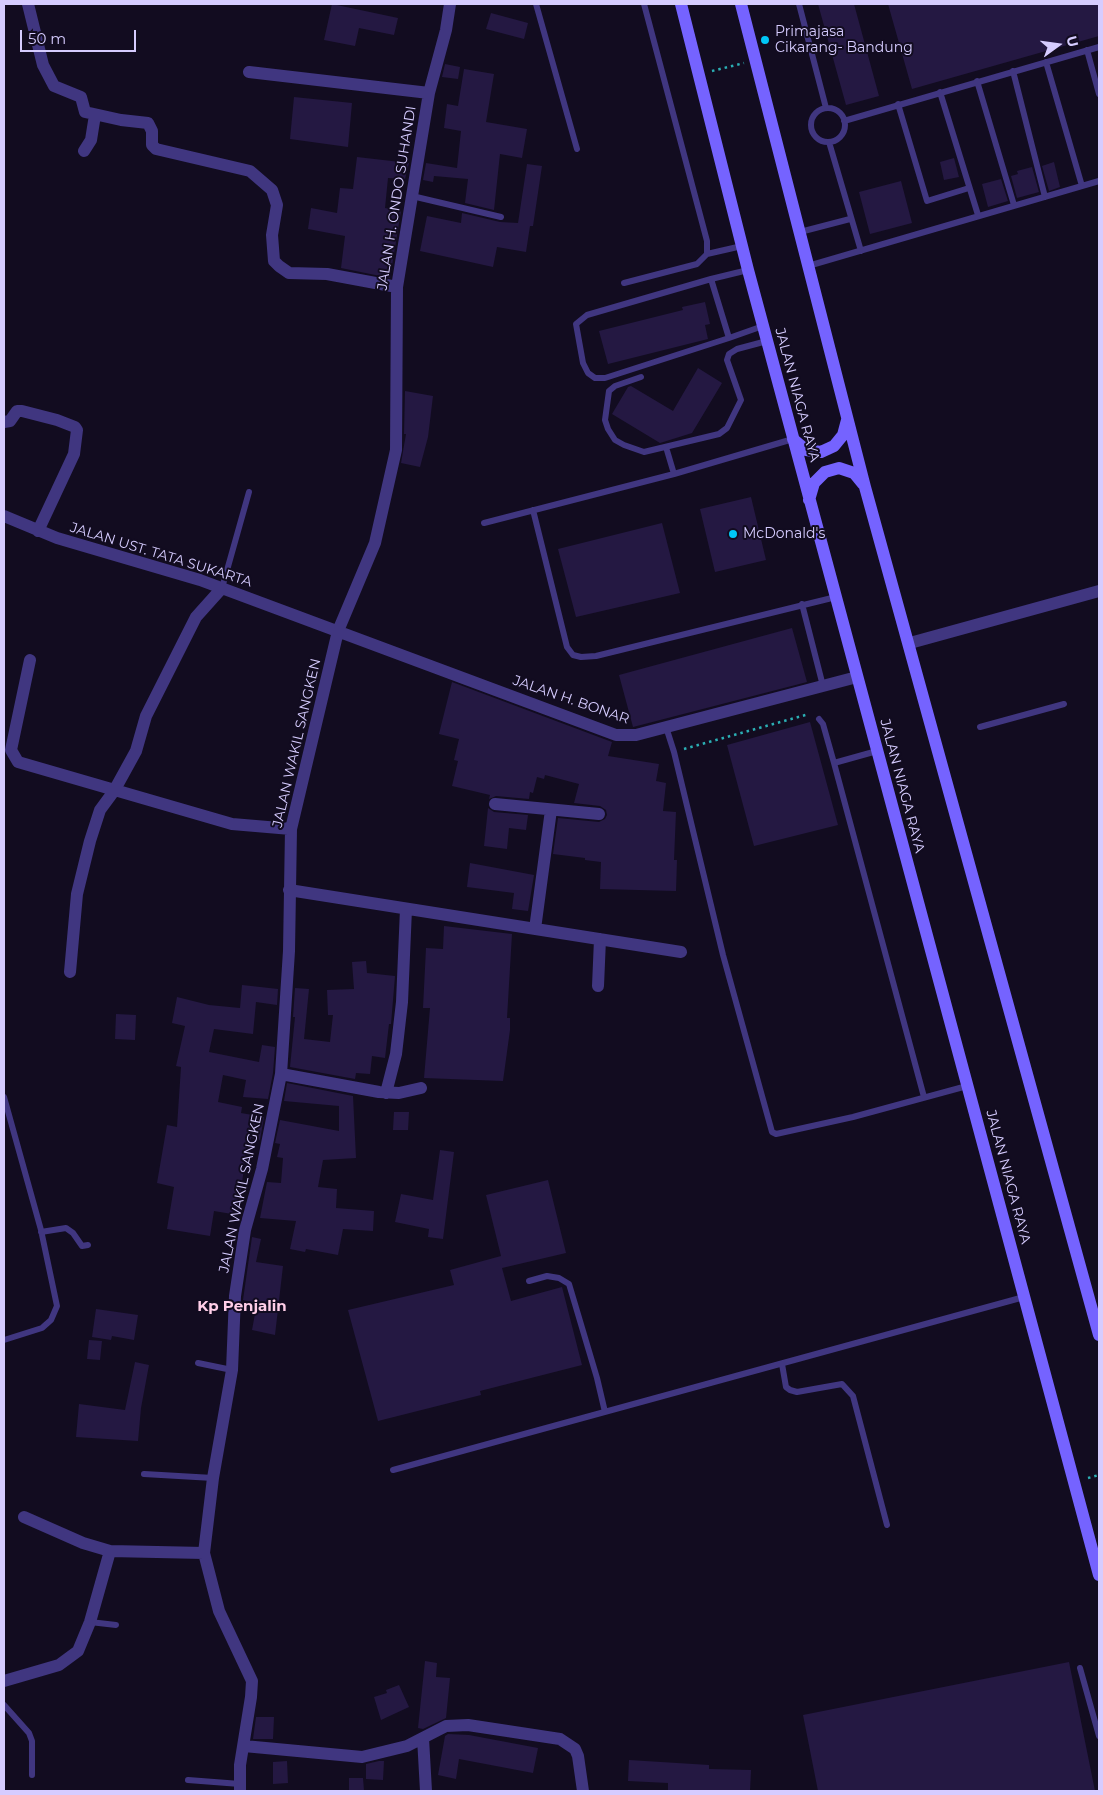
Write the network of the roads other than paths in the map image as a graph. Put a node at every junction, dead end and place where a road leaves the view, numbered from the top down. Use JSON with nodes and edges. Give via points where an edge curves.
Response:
{"nodes":[{"id":1,"x":28,"y":4,"type":"edge"},
{"id":2,"x":450,"y":4,"type":"edge"},
{"id":3,"x":536,"y":4,"type":"edge"},
{"id":4,"x":644,"y":4,"type":"edge"},
{"id":5,"x":681,"y":4,"type":"edge"},
{"id":6,"x":741,"y":4,"type":"edge"},
{"id":7,"x":799,"y":4,"type":"edge"},
{"id":8,"x":1099,"y":47,"type":"edge"},
{"id":9,"x":1087,"y":50,"type":"junction"},
{"id":10,"x":1046,"y":62,"type":"junction"},
{"id":11,"x":1013,"y":71,"type":"junction"},
{"id":12,"x":250,"y":72,"type":"dead end"},
{"id":13,"x":977,"y":81,"type":"junction"},
{"id":14,"x":940,"y":92,"type":"junction"},
{"id":15,"x":429,"y":93,"type":"junction"},
{"id":16,"x":1099,"y":94,"type":"edge"},
{"id":17,"x":898,"y":104,"type":"junction"},
{"id":18,"x":826,"y":108,"type":"junction"},
{"id":19,"x":95,"y":115,"type":"junction"},
{"id":20,"x":844,"y":120,"type":"junction"},
{"id":21,"x":829,"y":142,"type":"junction"},
{"id":22,"x":577,"y":149,"type":"dead end"},
{"id":23,"x":84,"y":151,"type":"dead end"},
{"id":24,"x":1099,"y":181,"type":"edge"},
{"id":25,"x":1082,"y":186,"type":"junction"},
{"id":26,"x":970,"y":188,"type":"junction"},
{"id":27,"x":410,"y":196,"type":"junction"},
{"id":28,"x":1045,"y":197,"type":"junction"},
{"id":29,"x":1014,"y":205,"type":"junction"},
{"id":30,"x":978,"y":216,"type":"junction"},
{"id":31,"x":501,"y":217,"type":"dead end"},
{"id":32,"x":850,"y":219,"type":"junction"},
{"id":33,"x":798,"y":232,"type":"junction"},
{"id":34,"x":742,"y":246,"type":"junction"},
{"id":35,"x":860,"y":251,"type":"junction"},
{"id":36,"x":707,"y":254,"type":"junction"},
{"id":37,"x":808,"y":266,"type":"junction"},
{"id":38,"x":748,"y":270,"type":"junction"},
{"id":39,"x":711,"y":279,"type":"junction"},
{"id":40,"x":624,"y":283,"type":"dead end"},
{"id":41,"x":397,"y":287,"type":"junction"},
{"id":42,"x":763,"y":326,"type":"junction"},
{"id":43,"x":729,"y":338,"type":"junction"},
{"id":44,"x":767,"y":341,"type":"junction"},
{"id":45,"x":641,"y":377,"type":"dead end"},
{"id":46,"x":847,"y":417,"type":"junction"},
{"id":47,"x":4,"y":422,"type":"edge"},
{"id":48,"x":793,"y":440,"type":"junction"},
{"id":49,"x":666,"y":447,"type":"junction"},
{"id":50,"x":674,"y":474,"type":"junction"},
{"id":51,"x":865,"y":487,"type":"junction"},
{"id":52,"x":249,"y":492,"type":"dead end"},
{"id":53,"x":809,"y":500,"type":"junction"},
{"id":54,"x":532,"y":510,"type":"junction"},
{"id":55,"x":4,"y":516,"type":"edge"},
{"id":56,"x":484,"y":523,"type":"dead end"},
{"id":57,"x":38,"y":531,"type":"junction"},
{"id":58,"x":222,"y":588,"type":"junction"},
{"id":59,"x":1099,"y":591,"type":"edge"},
{"id":60,"x":836,"y":596,"type":"junction"},
{"id":61,"x":802,"y":604,"type":"junction"},
{"id":62,"x":338,"y":631,"type":"junction"},
{"id":63,"x":910,"y":643,"type":"junction"},
{"id":64,"x":30,"y":660,"type":"dead end"},
{"id":65,"x":857,"y":677,"type":"junction"},
{"id":66,"x":823,"y":686,"type":"junction"},
{"id":67,"x":1064,"y":704,"type":"dead end"},
{"id":68,"x":819,"y":718,"type":"road end"},
{"id":69,"x":666,"y":727,"type":"junction"},
{"id":70,"x":980,"y":728,"type":"dead end"},
{"id":71,"x":877,"y":751,"type":"junction"},
{"id":72,"x":834,"y":763,"type":"junction"},
{"id":73,"x":114,"y":791,"type":"junction"},
{"id":74,"x":495,"y":804,"type":"dead end"},
{"id":75,"x":550,"y":810,"type":"junction"},
{"id":76,"x":599,"y":814,"type":"dead end"},
{"id":77,"x":291,"y":829,"type":"junction"},
{"id":78,"x":288,"y":890,"type":"junction"},
{"id":79,"x":406,"y":909,"type":"junction"},
{"id":80,"x":535,"y":929,"type":"junction"},
{"id":81,"x":600,"y":939,"type":"junction"},
{"id":82,"x":681,"y":952,"type":"dead end"},
{"id":83,"x":70,"y":972,"type":"dead end"},
{"id":84,"x":598,"y":986,"type":"dead end"},
{"id":85,"x":281,"y":1074,"type":"junction"},
{"id":86,"x":967,"y":1086,"type":"junction"},
{"id":87,"x":421,"y":1088,"type":"dead end"},
{"id":88,"x":386,"y":1093,"type":"junction"},
{"id":89,"x":4,"y":1097,"type":"edge"},
{"id":90,"x":924,"y":1097,"type":"junction"},
{"id":91,"x":41,"y":1232,"type":"junction"},
{"id":92,"x":88,"y":1245,"type":"dead end"},
{"id":93,"x":529,"y":1281,"type":"dead end"},
{"id":94,"x":1024,"y":1297,"type":"junction"},
{"id":95,"x":1099,"y":1335,"type":"edge"},
{"id":96,"x":4,"y":1340,"type":"edge"},
{"id":97,"x":198,"y":1362,"type":"dead end"},
{"id":98,"x":782,"y":1364,"type":"junction"},
{"id":99,"x":232,"y":1370,"type":"junction"},
{"id":100,"x":605,"y":1412,"type":"junction"},
{"id":101,"x":394,"y":1470,"type":"dead end"},
{"id":102,"x":144,"y":1474,"type":"dead end"},
{"id":103,"x":213,"y":1478,"type":"junction"},
{"id":104,"x":24,"y":1517,"type":"dead end"},
{"id":105,"x":887,"y":1525,"type":"dead end"},
{"id":106,"x":110,"y":1551,"type":"junction"},
{"id":107,"x":204,"y":1553,"type":"junction"},
{"id":108,"x":1099,"y":1575,"type":"edge"},
{"id":109,"x":90,"y":1622,"type":"junction"},
{"id":110,"x":116,"y":1625,"type":"dead end"},
{"id":111,"x":1080,"y":1668,"type":"dead end"},
{"id":112,"x":4,"y":1680,"type":"edge"},
{"id":113,"x":4,"y":1704,"type":"edge"},
{"id":114,"x":1099,"y":1736,"type":"edge"},
{"id":115,"x":423,"y":1738,"type":"junction"},
{"id":116,"x":244,"y":1746,"type":"junction"},
{"id":117,"x":32,"y":1775,"type":"dead end"},
{"id":118,"x":188,"y":1780,"type":"dead end"},
{"id":119,"x":240,"y":1788,"type":"edge"},
{"id":120,"x":426,"y":1791,"type":"edge"},
{"id":121,"x":583,"y":1791,"type":"edge"}],
"edges":[{"from":1,"to":19,"type":"street","via":[[43,65],[54,86],[81,97],[83,110]]},
{"from":2,"to":15,"type":"street","name":"JALAN H. ONDO SUHANDI"},
{"from":3,"to":22,"type":"lane"},
{"from":4,"to":36,"type":"lane","via":[[707,241]]},
{"from":5,"to":34,"type":"main road","name":"JALAN NIAGA RAYA"},
{"from":6,"to":33,"type":"main road"},
{"from":7,"to":18,"type":"lane"},
{"from":8,"to":9,"type":"lane"},
{"from":9,"to":10,"type":"lane"},
{"from":9,"to":16,"type":"lane"},
{"from":10,"to":11,"type":"lane"},
{"from":10,"to":25,"type":"lane"},
{"from":11,"to":13,"type":"lane"},
{"from":11,"to":28,"type":"lane"},
{"from":12,"to":15,"type":"street"},
{"from":13,"to":14,"type":"lane"},
{"from":13,"to":29,"type":"lane"},
{"from":14,"to":17,"type":"lane"},
{"from":14,"to":26,"type":"lane"},
{"from":15,"to":27,"type":"street","name":"JALAN H. ONDO SUHANDI"},
{"from":17,"to":20,"type":"lane"},
{"from":17,"to":26,"type":"lane","via":[[927,201]]},
{"from":18,"to":20,"type":"lane","via":[[837,111]]},
{"from":18,"to":21,"type":"lane","via":[[815,114],[811,124],[818,139]]},
{"from":19,"to":23,"type":"street","via":[[91,140]]},
{"from":19,"to":41,"type":"street","via":[[148,123],[156,149],[250,171],[272,190],[278,204],[272,236],[274,261],[289,272],[328,274]]},
{"from":20,"to":21,"type":"lane","via":[[843,132],[835,141]]},
{"from":21,"to":32,"type":"lane"},
{"from":24,"to":25,"type":"lane"},
{"from":25,"to":28,"type":"lane"},
{"from":26,"to":30,"type":"lane"},
{"from":27,"to":31,"type":"lane"},
{"from":27,"to":41,"type":"street","name":"JALAN H. ONDO SUHANDI"},
{"from":28,"to":29,"type":"lane"},
{"from":29,"to":30,"type":"lane"},
{"from":30,"to":35,"type":"lane"},
{"from":32,"to":33,"type":"lane"},
{"from":32,"to":35,"type":"lane"},
{"from":33,"to":37,"type":"main road"},
{"from":34,"to":36,"type":"lane"},
{"from":34,"to":38,"type":"main road","name":"JALAN NIAGA RAYA"},
{"from":35,"to":37,"type":"lane"},
{"from":36,"to":40,"type":"lane","via":[[697,264]]},
{"from":37,"to":46,"type":"main road"},
{"from":38,"to":39,"type":"lane"},
{"from":38,"to":42,"type":"main road","name":"JALAN NIAGA RAYA"},
{"from":39,"to":43,"type":"lane"},
{"from":39,"to":43,"type":"lane","via":[[580,319],[576,332],[583,363],[595,378],[605,378]]},
{"from":41,"to":62,"type":"street","name":"JALAN H. ONDO SUHANDI","via":[[396,450],[375,543]]},
{"from":42,"to":43,"type":"lane"},
{"from":42,"to":44,"type":"main road","name":"JALAN NIAGA RAYA"},
{"from":44,"to":48,"type":"main road","name":"JALAN NIAGA RAYA"},
{"from":44,"to":49,"type":"lane","via":[[729,354],[727,360],[741,400],[723,431]]},
{"from":45,"to":49,"type":"lane","via":[[609,391],[606,405],[608,429],[615,440],[634,449],[644,452]]},
{"from":46,"to":48,"type":"main road","via":[[843,435],[834,446],[821,452],[806,450]]},
{"from":46,"to":51,"type":"main road"},
{"from":47,"to":57,"type":"street","via":[[10,421],[17,411],[22,411],[57,420],[77,430],[74,454]]},
{"from":48,"to":50,"type":"lane"},
{"from":48,"to":53,"type":"main road","name":"JALAN NIAGA RAYA"},
{"from":49,"to":50,"type":"lane"},
{"from":50,"to":54,"type":"lane"},
{"from":51,"to":53,"type":"main road","via":[[854,473],[839,468],[825,472],[814,483]]},
{"from":51,"to":63,"type":"main road"},
{"from":52,"to":58,"type":"lane"},
{"from":53,"to":60,"type":"main road","name":"JALAN NIAGA RAYA"},
{"from":54,"to":56,"type":"lane"},
{"from":54,"to":61,"type":"lane","via":[[567,647],[581,657],[596,656]]},
{"from":55,"to":57,"type":"street","name":"JALAN UST. TATA SUKARTA"},
{"from":57,"to":58,"type":"street","name":"JALAN UST. TATA SUKARTA"},
{"from":58,"to":62,"type":"street","name":"JALAN UST. TATA SUKARTA"},
{"from":58,"to":73,"type":"street","via":[[196,617],[146,716],[136,751]]},
{"from":59,"to":63,"type":"street"},
{"from":60,"to":61,"type":"lane"},
{"from":60,"to":65,"type":"main road","name":"JALAN NIAGA RAYA"},
{"from":61,"to":66,"type":"lane"},
{"from":62,"to":69,"type":"street","name":"JALAN H. BONAR","via":[[616,735],[636,736]]},
{"from":62,"to":77,"type":"street","name":"JALAN WAKIL SANGKEN"},
{"from":63,"to":95,"type":"main road"},
{"from":64,"to":73,"type":"street","via":[[11,750],[13,756],[18,762]]},
{"from":65,"to":66,"type":"street","name":"JALAN H. BONAR"},
{"from":65,"to":71,"type":"main road","name":"JALAN NIAGA RAYA"},
{"from":66,"to":69,"type":"street","name":"JALAN H. BONAR"},
{"from":67,"to":70,"type":"lane"},
{"from":68,"to":72,"type":"lane"},
{"from":69,"to":90,"type":"lane","via":[[723,955],[772,1132],[776,1134],[853,1117]]},
{"from":71,"to":72,"type":"lane"},
{"from":71,"to":86,"type":"main road","name":"JALAN NIAGA RAYA"},
{"from":72,"to":90,"type":"lane"},
{"from":73,"to":77,"type":"street","via":[[232,824]]},
{"from":73,"to":83,"type":"street","via":[[100,810],[90,841],[78,894]]},
{"from":74,"to":75,"type":"street"},
{"from":75,"to":76,"type":"street"},
{"from":75,"to":80,"type":"street"},
{"from":77,"to":78,"type":"street","name":"JALAN WAKIL SANGKEN"},
{"from":78,"to":79,"type":"street"},
{"from":78,"to":85,"type":"street","name":"JALAN WAKIL SANGKEN","via":[[289,950]]},
{"from":79,"to":80,"type":"street"},
{"from":79,"to":88,"type":"street","via":[[402,1002],[396,1054]]},
{"from":80,"to":81,"type":"street"},
{"from":81,"to":82,"type":"street"},
{"from":81,"to":84,"type":"street"},
{"from":85,"to":88,"type":"street"},
{"from":85,"to":99,"type":"street","name":"JALAN WAKIL SANGKEN","via":[[262,1169],[245,1230],[235,1296]]},
{"from":86,"to":90,"type":"lane"},
{"from":86,"to":94,"type":"main road","name":"JALAN NIAGA RAYA"},
{"from":87,"to":88,"type":"street"},
{"from":89,"to":91,"type":"lane"},
{"from":91,"to":92,"type":"lane","via":[[66,1228],[82,1246]]},
{"from":91,"to":96,"type":"lane","via":[[58,1306],[51,1320],[42,1328]]},
{"from":93,"to":100,"type":"lane","via":[[547,1276],[569,1284]]},
{"from":94,"to":98,"type":"lane"},
{"from":94,"to":108,"type":"main road","name":"JALAN NIAGA RAYA"},
{"from":97,"to":99,"type":"lane"},
{"from":98,"to":100,"type":"lane"},
{"from":98,"to":105,"type":"lane","via":[[786,1386],[790,1390],[797,1392],[842,1384],[853,1396]]},
{"from":99,"to":103,"type":"street","name":"JALAN WAKIL SANGKEN"},
{"from":100,"to":101,"type":"lane"},
{"from":102,"to":103,"type":"lane"},
{"from":103,"to":107,"type":"street","name":"JALAN WAKIL SANGKEN"},
{"from":104,"to":106,"type":"street"},
{"from":106,"to":107,"type":"street"},
{"from":106,"to":109,"type":"street"},
{"from":107,"to":116,"type":"street","name":"JALAN WAKIL SANGKEN","via":[[219,1611],[252,1681]]},
{"from":109,"to":110,"type":"lane"},
{"from":109,"to":112,"type":"street","via":[[78,1651],[59,1665]]},
{"from":111,"to":114,"type":"lane"},
{"from":113,"to":117,"type":"lane","via":[[29,1733]]},
{"from":115,"to":116,"type":"street","via":[[388,1752],[362,1757]]},
{"from":115,"to":120,"type":"street"},
{"from":115,"to":121,"type":"street","via":[[456,1724],[560,1739],[575,1749]]},
{"from":116,"to":119,"type":"street","name":"JALAN WAKIL SANGKEN"},
{"from":118,"to":119,"type":"lane"}]}
